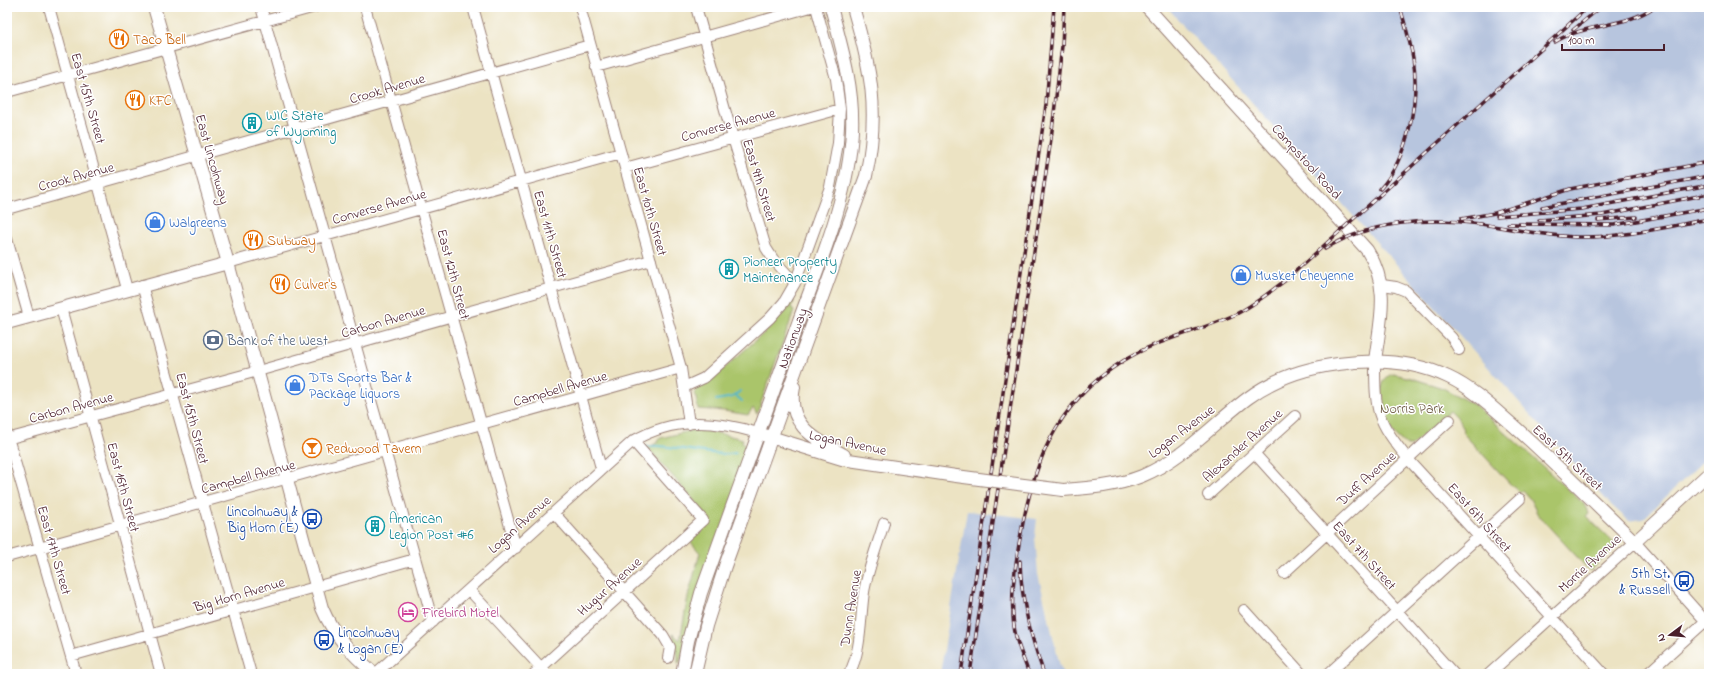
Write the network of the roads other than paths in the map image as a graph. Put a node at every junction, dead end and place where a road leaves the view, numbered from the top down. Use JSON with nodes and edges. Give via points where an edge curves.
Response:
{"nodes":[{"id":1,"x":49,"y":7,"type":"edge"},
{"id":2,"x":154,"y":7,"type":"edge"},
{"id":3,"x":261,"y":7,"type":"edge"},
{"id":4,"x":315,"y":7,"type":"edge"},
{"id":5,"x":365,"y":7,"type":"edge"},
{"id":6,"x":473,"y":7,"type":"edge"},
{"id":7,"x":580,"y":7,"type":"edge"},
{"id":8,"x":696,"y":7,"type":"edge"},
{"id":9,"x":811,"y":7,"type":"edge"},
{"id":10,"x":816,"y":7,"type":"edge"},
{"id":11,"x":853,"y":7,"type":"edge"},
{"id":12,"x":1147,"y":7,"type":"edge"},
{"id":13,"x":834,"y":8,"type":"edge"},
{"id":14,"x":265,"y":21,"type":"junction"},
{"id":15,"x":704,"y":36,"type":"junction"},
{"id":16,"x":590,"y":45,"type":"junction"},
{"id":17,"x":166,"y":49,"type":"junction"},
{"id":18,"x":596,"y":67,"type":"junction"},
{"id":19,"x":491,"y":73,"type":"junction"},
{"id":20,"x":68,"y":75,"type":"junction"},
{"id":21,"x":7,"y":92,"type":"edge"},
{"id":22,"x":392,"y":101,"type":"junction"},
{"id":23,"x":840,"y":109,"type":"junction"},
{"id":24,"x":295,"y":128,"type":"junction"},
{"id":25,"x":733,"y":138,"type":"junction"},
{"id":26,"x":620,"y":153,"type":"junction"},
{"id":27,"x":197,"y":156,"type":"junction"},
{"id":28,"x":625,"y":168,"type":"junction"},
{"id":29,"x":521,"y":181,"type":"junction"},
{"id":30,"x":99,"y":184,"type":"junction"},
{"id":31,"x":7,"y":209,"type":"edge"},
{"id":32,"x":422,"y":210,"type":"junction"},
{"id":33,"x":325,"y":237,"type":"junction"},
{"id":34,"x":7,"y":239,"type":"edge"},
{"id":35,"x":651,"y":260,"type":"junction"},
{"id":36,"x":228,"y":263,"type":"junction"},
{"id":37,"x":794,"y":283,"type":"junction"},
{"id":38,"x":142,"y":285,"type":"junction"},
{"id":39,"x":1382,"y":285,"type":"junction"},
{"id":40,"x":551,"y":288,"type":"junction"},
{"id":41,"x":128,"y":289,"type":"junction"},
{"id":42,"x":61,"y":308,"type":"junction"},
{"id":43,"x":29,"y":317,"type":"junction"},
{"id":44,"x":451,"y":317,"type":"junction"},
{"id":45,"x":7,"y":323,"type":"edge"},
{"id":46,"x":355,"y":344,"type":"junction"},
{"id":47,"x":1459,"y":350,"type":"dead end"},
{"id":48,"x":1375,"y":361,"type":"junction"},
{"id":49,"x":798,"y":363,"type":"junction"},
{"id":50,"x":681,"y":368,"type":"junction"},
{"id":51,"x":258,"y":371,"type":"junction"},
{"id":52,"x":684,"y":387,"type":"junction"},
{"id":53,"x":172,"y":393,"type":"junction"},
{"id":54,"x":582,"y":396,"type":"junction"},
{"id":55,"x":1295,"y":416,"type":"dead end"},
{"id":56,"x":90,"y":417,"type":"junction"},
{"id":57,"x":1450,"y":420,"type":"dead end"},
{"id":58,"x":689,"y":424,"type":"junction"},
{"id":59,"x":481,"y":425,"type":"junction"},
{"id":60,"x":758,"y":433,"type":"junction"},
{"id":61,"x":7,"y":437,"type":"edge"},
{"id":62,"x":772,"y":437,"type":"junction"},
{"id":63,"x":633,"y":442,"type":"junction"},
{"id":64,"x":385,"y":452,"type":"junction"},
{"id":65,"x":1255,"y":454,"type":"junction"},
{"id":66,"x":1408,"y":459,"type":"junction"},
{"id":67,"x":854,"y":461,"type":"junction"},
{"id":68,"x":601,"y":468,"type":"junction"},
{"id":69,"x":1709,"y":473,"type":"edge"},
{"id":70,"x":287,"y":479,"type":"junction"},
{"id":71,"x":1208,"y":495,"type":"dead end"},
{"id":72,"x":1520,"y":499,"type":"dead end"},
{"id":73,"x":202,"y":503,"type":"junction"},
{"id":74,"x":554,"y":513,"type":"junction"},
{"id":75,"x":884,"y":523,"type":"dead end"},
{"id":76,"x":120,"y":526,"type":"junction"},
{"id":77,"x":1326,"y":533,"type":"junction"},
{"id":78,"x":1479,"y":537,"type":"junction"},
{"id":79,"x":1635,"y":542,"type":"junction"},
{"id":80,"x":40,"y":548,"type":"junction"},
{"id":81,"x":516,"y":548,"type":"junction"},
{"id":82,"x":7,"y":557,"type":"edge"},
{"id":83,"x":415,"y":559,"type":"junction"},
{"id":84,"x":1284,"y":573,"type":"dead end"},
{"id":85,"x":316,"y":587,"type":"junction"},
{"id":86,"x":469,"y":590,"type":"junction"},
{"id":87,"x":625,"y":591,"type":"junction"},
{"id":88,"x":233,"y":610,"type":"junction"},
{"id":89,"x":1244,"y":610,"type":"dead end"},
{"id":90,"x":1397,"y":611,"type":"junction"},
{"id":91,"x":1551,"y":617,"type":"junction"},
{"id":92,"x":1708,"y":621,"type":"edge"},
{"id":93,"x":433,"y":622,"type":"junction"},
{"id":94,"x":150,"y":633,"type":"junction"},
{"id":95,"x":71,"y":656,"type":"junction"},
{"id":96,"x":668,"y":658,"type":"dead end"},
{"id":97,"x":541,"y":672,"type":"edge"},
{"id":98,"x":76,"y":674,"type":"edge"},
{"id":99,"x":162,"y":674,"type":"edge"},
{"id":100,"x":251,"y":674,"type":"edge"},
{"id":101,"x":375,"y":674,"type":"edge"},
{"id":102,"x":682,"y":674,"type":"edge"},
{"id":103,"x":695,"y":674,"type":"edge"},
{"id":104,"x":849,"y":674,"type":"edge"},
{"id":105,"x":1302,"y":674,"type":"edge"},
{"id":106,"x":1328,"y":674,"type":"edge"},
{"id":107,"x":1454,"y":674,"type":"edge"},
{"id":108,"x":1489,"y":674,"type":"edge"},
{"id":109,"x":1604,"y":674,"type":"edge"},
{"id":110,"x":1647,"y":674,"type":"edge"}],
"edges":[{"from":1,"to":20,"type":"street","name":"East 15th Street"},
{"from":2,"to":17,"type":"main road","name":"East Lincolnway"},
{"from":3,"to":14,"type":"street"},
{"from":4,"to":14,"type":"street"},
{"from":5,"to":22,"type":"street","name":"East 12th Street"},
{"from":6,"to":19,"type":"street","name":"East 11th Street"},
{"from":7,"to":16,"type":"street","name":"East 10th Street"},
{"from":8,"to":15,"type":"street","name":"East 9th Street"},
{"from":9,"to":15,"type":"street"},
{"from":10,"to":23,"type":"street","via":[[836,79]]},
{"from":11,"to":49,"type":"main road","name":"Nationway","via":[[873,94],[873,140],[860,195]]},
{"from":12,"to":39,"type":"main road","name":"Campstool Road","via":[[1367,250],[1379,271]]},
{"from":13,"to":60,"type":"main road","name":"Nationway","via":[[852,96],[850,156],[825,247]]},
{"from":14,"to":17,"type":"street"},
{"from":14,"to":24,"type":"street"},
{"from":15,"to":18,"type":"street"},
{"from":15,"to":25,"type":"street","name":"East 9th Street"},
{"from":16,"to":18,"type":"street","name":"East 10th Street"},
{"from":16,"to":19,"type":"street","name":"Crook Avenue"},
{"from":17,"to":20,"type":"street"},
{"from":17,"to":27,"type":"main road","name":"East Lincolnway"},
{"from":18,"to":26,"type":"street","name":"East 10th Street"},
{"from":19,"to":22,"type":"street","name":"Crook Avenue"},
{"from":19,"to":29,"type":"street","name":"East 11th Street"},
{"from":20,"to":21,"type":"street"},
{"from":20,"to":30,"type":"street","name":"East 15th Street"},
{"from":22,"to":24,"type":"street","name":"Crook Avenue"},
{"from":22,"to":32,"type":"street","name":"East 12th Street"},
{"from":23,"to":25,"type":"street","name":"Converse Avenue"},
{"from":23,"to":37,"type":"street","via":[[838,143],[830,187]]},
{"from":24,"to":27,"type":"street","name":"Crook Avenue"},
{"from":24,"to":33,"type":"street"},
{"from":25,"to":28,"type":"street","name":"Converse Avenue"},
{"from":25,"to":37,"type":"street","name":"East 9th Street","via":[[766,248]]},
{"from":26,"to":28,"type":"street","name":"East 10th Street"},
{"from":26,"to":29,"type":"street","name":"Converse Avenue"},
{"from":27,"to":30,"type":"street","name":"Crook Avenue"},
{"from":27,"to":36,"type":"main road","name":"East Lincolnway"},
{"from":28,"to":35,"type":"street","name":"East 10th Street"},
{"from":29,"to":32,"type":"street","name":"Converse Avenue"},
{"from":29,"to":40,"type":"street","name":"East 11th Street"},
{"from":30,"to":31,"type":"street","name":"Crook Avenue"},
{"from":30,"to":41,"type":"street","name":"East 15th Street"},
{"from":32,"to":33,"type":"street","name":"Converse Avenue"},
{"from":32,"to":44,"type":"street","name":"East 12th Street"},
{"from":33,"to":36,"type":"street","name":"Converse Avenue"},
{"from":33,"to":46,"type":"street"},
{"from":34,"to":43,"type":"street"},
{"from":35,"to":40,"type":"street","name":"Carbon Avenue"},
{"from":35,"to":50,"type":"street","name":"East 10th Street"},
{"from":36,"to":38,"type":"main road","name":"Converse Avenue"},
{"from":36,"to":51,"type":"main road","name":"East Lincolnway"},
{"from":37,"to":52,"type":"street","via":[[784,302],[770,318],[704,378]]},
{"from":38,"to":41,"type":"main road","name":"Converse Avenue"},
{"from":38,"to":53,"type":"street","name":"East 15th Street"},
{"from":39,"to":47,"type":"street","via":[[1396,286],[1406,291],[1452,338]]},
{"from":39,"to":48,"type":"main road","name":"Campstool Road","via":[[1383,298]]},
{"from":40,"to":44,"type":"street","name":"Carbon Avenue"},
{"from":40,"to":54,"type":"street","name":"East 11th Street"},
{"from":41,"to":42,"type":"main road","name":"Converse Avenue"},
{"from":42,"to":43,"type":"main road","name":"Converse Avenue"},
{"from":42,"to":56,"type":"street","name":"East 16th Street"},
{"from":43,"to":45,"type":"main road","name":"Converse Avenue"},
{"from":44,"to":46,"type":"street","name":"Carbon Avenue"},
{"from":44,"to":59,"type":"street","name":"East 12th Street"},
{"from":46,"to":51,"type":"street","name":"Carbon Avenue"},
{"from":46,"to":64,"type":"street"},
{"from":48,"to":66,"type":"street","name":"East 6th Street","via":[[1375,395],[1381,422],[1388,435]]},
{"from":48,"to":67,"type":"main road","name":"Logan Avenue","bridge":true,"via":[[1322,366],[1283,377],[1248,398],[1177,456],[1151,472],[1112,485],[1063,490]]},
{"from":48,"to":79,"type":"main road","name":"East 5th Street","via":[[1395,362],[1431,371],[1466,387],[1552,461]]},
{"from":49,"to":62,"type":"main road","name":"Nationway"},
{"from":49,"to":67,"type":"main road","via":[[792,396],[799,422],[816,439]]},
{"from":50,"to":52,"type":"street","name":"East 10th Street"},
{"from":50,"to":54,"type":"street","name":"Campbell Avenue"},
{"from":51,"to":53,"type":"street","name":"Carbon Avenue"},
{"from":51,"to":70,"type":"main road","name":"East Lincolnway"},
{"from":52,"to":58,"type":"street","name":"East 10th Street"},
{"from":53,"to":56,"type":"street","name":"Carbon Avenue"},
{"from":53,"to":73,"type":"street","name":"East 15th Street"},
{"from":54,"to":59,"type":"street","name":"Campbell Avenue"},
{"from":54,"to":68,"type":"street","name":"East 11th Street"},
{"from":55,"to":65,"type":"street","name":"Alexander Avenue"},
{"from":56,"to":61,"type":"street","name":"Carbon Avenue"},
{"from":56,"to":76,"type":"street","name":"East 16th Street"},
{"from":57,"to":66,"type":"street","name":"Duff Avenue"},
{"from":58,"to":60,"type":"street","name":"Logan Avenue","via":[[722,424]]},
{"from":58,"to":63,"type":"street","name":"Logan Avenue","via":[[663,428],[645,434]]},
{"from":59,"to":64,"type":"street","name":"Campbell Avenue"},
{"from":59,"to":81,"type":"street","name":"East 12th Street"},
{"from":60,"to":62,"type":"main road","name":"Logan Avenue"},
{"from":60,"to":102,"type":"main road","name":"Nationway","via":[[702,593]]},
{"from":61,"to":80,"type":"street","name":"East 17th Street"},
{"from":62,"to":67,"type":"main road","name":"Logan Avenue"},
{"from":62,"to":103,"type":"main road","name":"Nationway","via":[[717,590]]},
{"from":63,"to":68,"type":"street","name":"Logan Avenue"},
{"from":63,"to":87,"type":"street","name":"Hugur Avenue","via":[[703,520]]},
{"from":64,"to":70,"type":"street","name":"Campbell Avenue"},
{"from":64,"to":83,"type":"street"},
{"from":65,"to":71,"type":"street","name":"Alexander Avenue"},
{"from":65,"to":77,"type":"street","name":"East 7th Street"},
{"from":66,"to":77,"type":"street","name":"Duff Avenue"},
{"from":66,"to":78,"type":"street","name":"East 6th Street"},
{"from":68,"to":74,"type":"street","name":"Logan Avenue"},
{"from":69,"to":79,"type":"main road","name":"Morrie Avenue"},
{"from":70,"to":73,"type":"street","name":"Campbell Avenue"},
{"from":70,"to":85,"type":"main road","name":"East Lincolnway"},
{"from":72,"to":78,"type":"street"},
{"from":73,"to":76,"type":"street","name":"Campbell Avenue"},
{"from":73,"to":88,"type":"street","name":"East 15th Street"},
{"from":74,"to":81,"type":"street","name":"Logan Avenue"},
{"from":74,"to":87,"type":"street"},
{"from":75,"to":104,"type":"street","name":"Dunn Avenue","via":[[867,577],[854,664]]},
{"from":76,"to":80,"type":"street","name":"Campbell Avenue"},
{"from":76,"to":94,"type":"street","name":"East 16th Street"},
{"from":77,"to":84,"type":"street","name":"Duff Avenue"},
{"from":77,"to":90,"type":"street","name":"East 7th Street"},
{"from":78,"to":90,"type":"street"},
{"from":78,"to":91,"type":"street","name":"East 6th Street"},
{"from":79,"to":91,"type":"street","name":"Morrie Avenue"},
{"from":79,"to":92,"type":"street","name":"East 5th Street"},
{"from":80,"to":82,"type":"street","name":"Campbell Avenue"},
{"from":80,"to":95,"type":"street","name":"East 17th Street"},
{"from":81,"to":86,"type":"street","name":"Logan Avenue"},
{"from":83,"to":85,"type":"street","name":"Big Horn Avenue"},
{"from":83,"to":93,"type":"street"},
{"from":85,"to":88,"type":"street","name":"Big Horn Avenue"},
{"from":85,"to":101,"type":"main road","name":"East Lincolnway","via":[[333,629],[349,650]]},
{"from":86,"to":93,"type":"street","name":"Logan Avenue"},
{"from":86,"to":97,"type":"street"},
{"from":87,"to":96,"type":"street","via":[[668,643]]},
{"from":87,"to":97,"type":"street","name":"Hugur Avenue"},
{"from":88,"to":94,"type":"street","name":"Big Horn Avenue"},
{"from":88,"to":100,"type":"street","name":"East 15th Street"},
{"from":89,"to":105,"type":"street"},
{"from":90,"to":106,"type":"street"},
{"from":90,"to":107,"type":"street","name":"East 7th Street"},
{"from":91,"to":108,"type":"street","name":"Morrie Avenue"},
{"from":91,"to":109,"type":"street","name":"East 6th Street"},
{"from":92,"to":110,"type":"street"},
{"from":93,"to":101,"type":"street","name":"Logan Avenue"},
{"from":94,"to":95,"type":"street","name":"Big Horn Avenue"},
{"from":94,"to":99,"type":"street","name":"East 16th Street"},
{"from":95,"to":98,"type":"street","name":"East 17th Street"}]}
